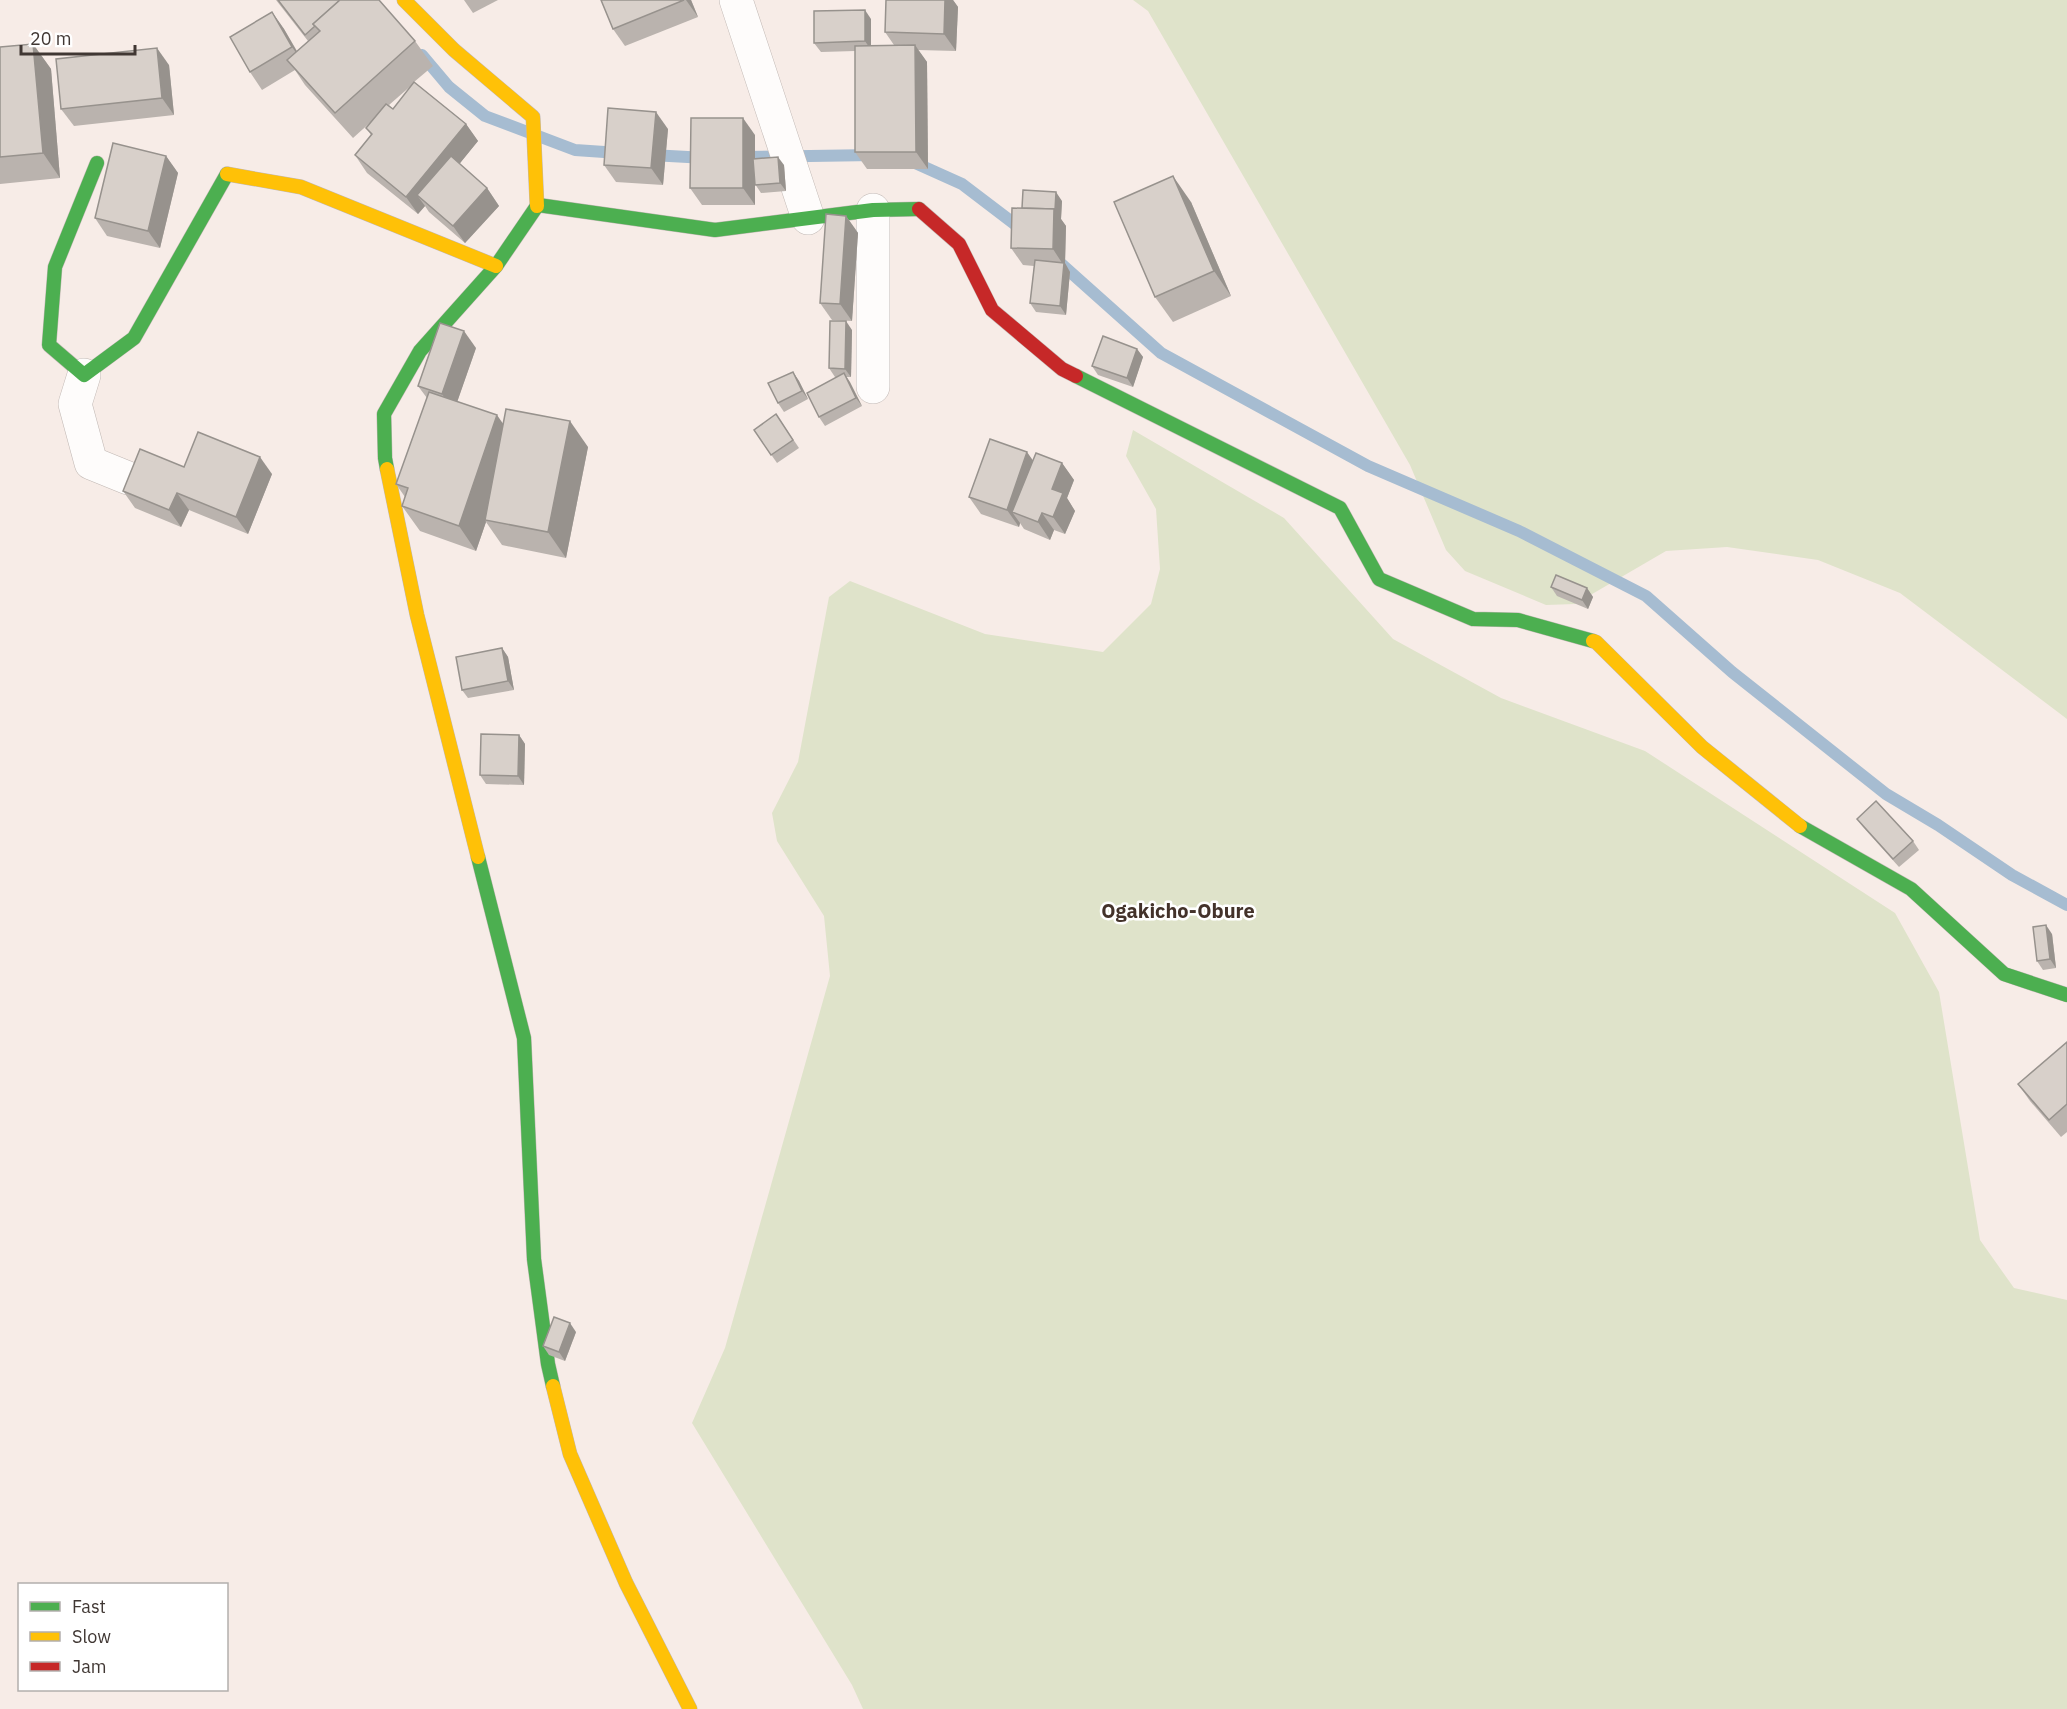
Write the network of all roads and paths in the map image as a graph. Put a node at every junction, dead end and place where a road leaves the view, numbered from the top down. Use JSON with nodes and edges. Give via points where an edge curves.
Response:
{"nodes":[{"id":1,"x":404,"y":0,"type":"edge"},
{"id":2,"x":736,"y":0,"type":"edge"},
{"id":3,"x":97,"y":164,"type":"dead end"},
{"id":4,"x":538,"y":205,"type":"junction"},
{"id":5,"x":873,"y":210,"type":"junction"},
{"id":6,"x":808,"y":218,"type":"junction"},
{"id":7,"x":496,"y":266,"type":"junction"},
{"id":8,"x":84,"y":375,"type":"junction"},
{"id":9,"x":873,"y":387,"type":"dead end"},
{"id":10,"x":128,"y":478,"type":"edge"},
{"id":11,"x":2067,"y":995,"type":"edge"},
{"id":12,"x":690,"y":1709,"type":"edge"}],
"edges":[{"from":1,"to":4,"type":"street","via":[[454,50],[533,117]]},
{"from":2,"to":6,"type":"street"},
{"from":3,"to":8,"type":"street","via":[[55,267],[49,345]]},
{"from":4,"to":6,"type":"street","via":[[715,230]]},
{"from":4,"to":7,"type":"street"},
{"from":5,"to":6,"type":"street"},
{"from":5,"to":9,"type":"street"},
{"from":5,"to":11,"type":"street","via":[[920,209],[959,244],[992,310],[1062,369],[1340,508],[1379,579],[1473,619],[1518,620],[1596,642],[1702,747],[1806,831],[1911,889],[2004,974]]},
{"from":7,"to":8,"type":"street","via":[[301,187],[226,174],[134,338]]},
{"from":7,"to":12,"type":"street","via":[[420,351],[384,414],[385,458],[417,615],[524,1038],[534,1259],[548,1364],[570,1454],[626,1583]]},
{"from":8,"to":10,"type":"street","via":[[75,404],[91,464]]}]}
